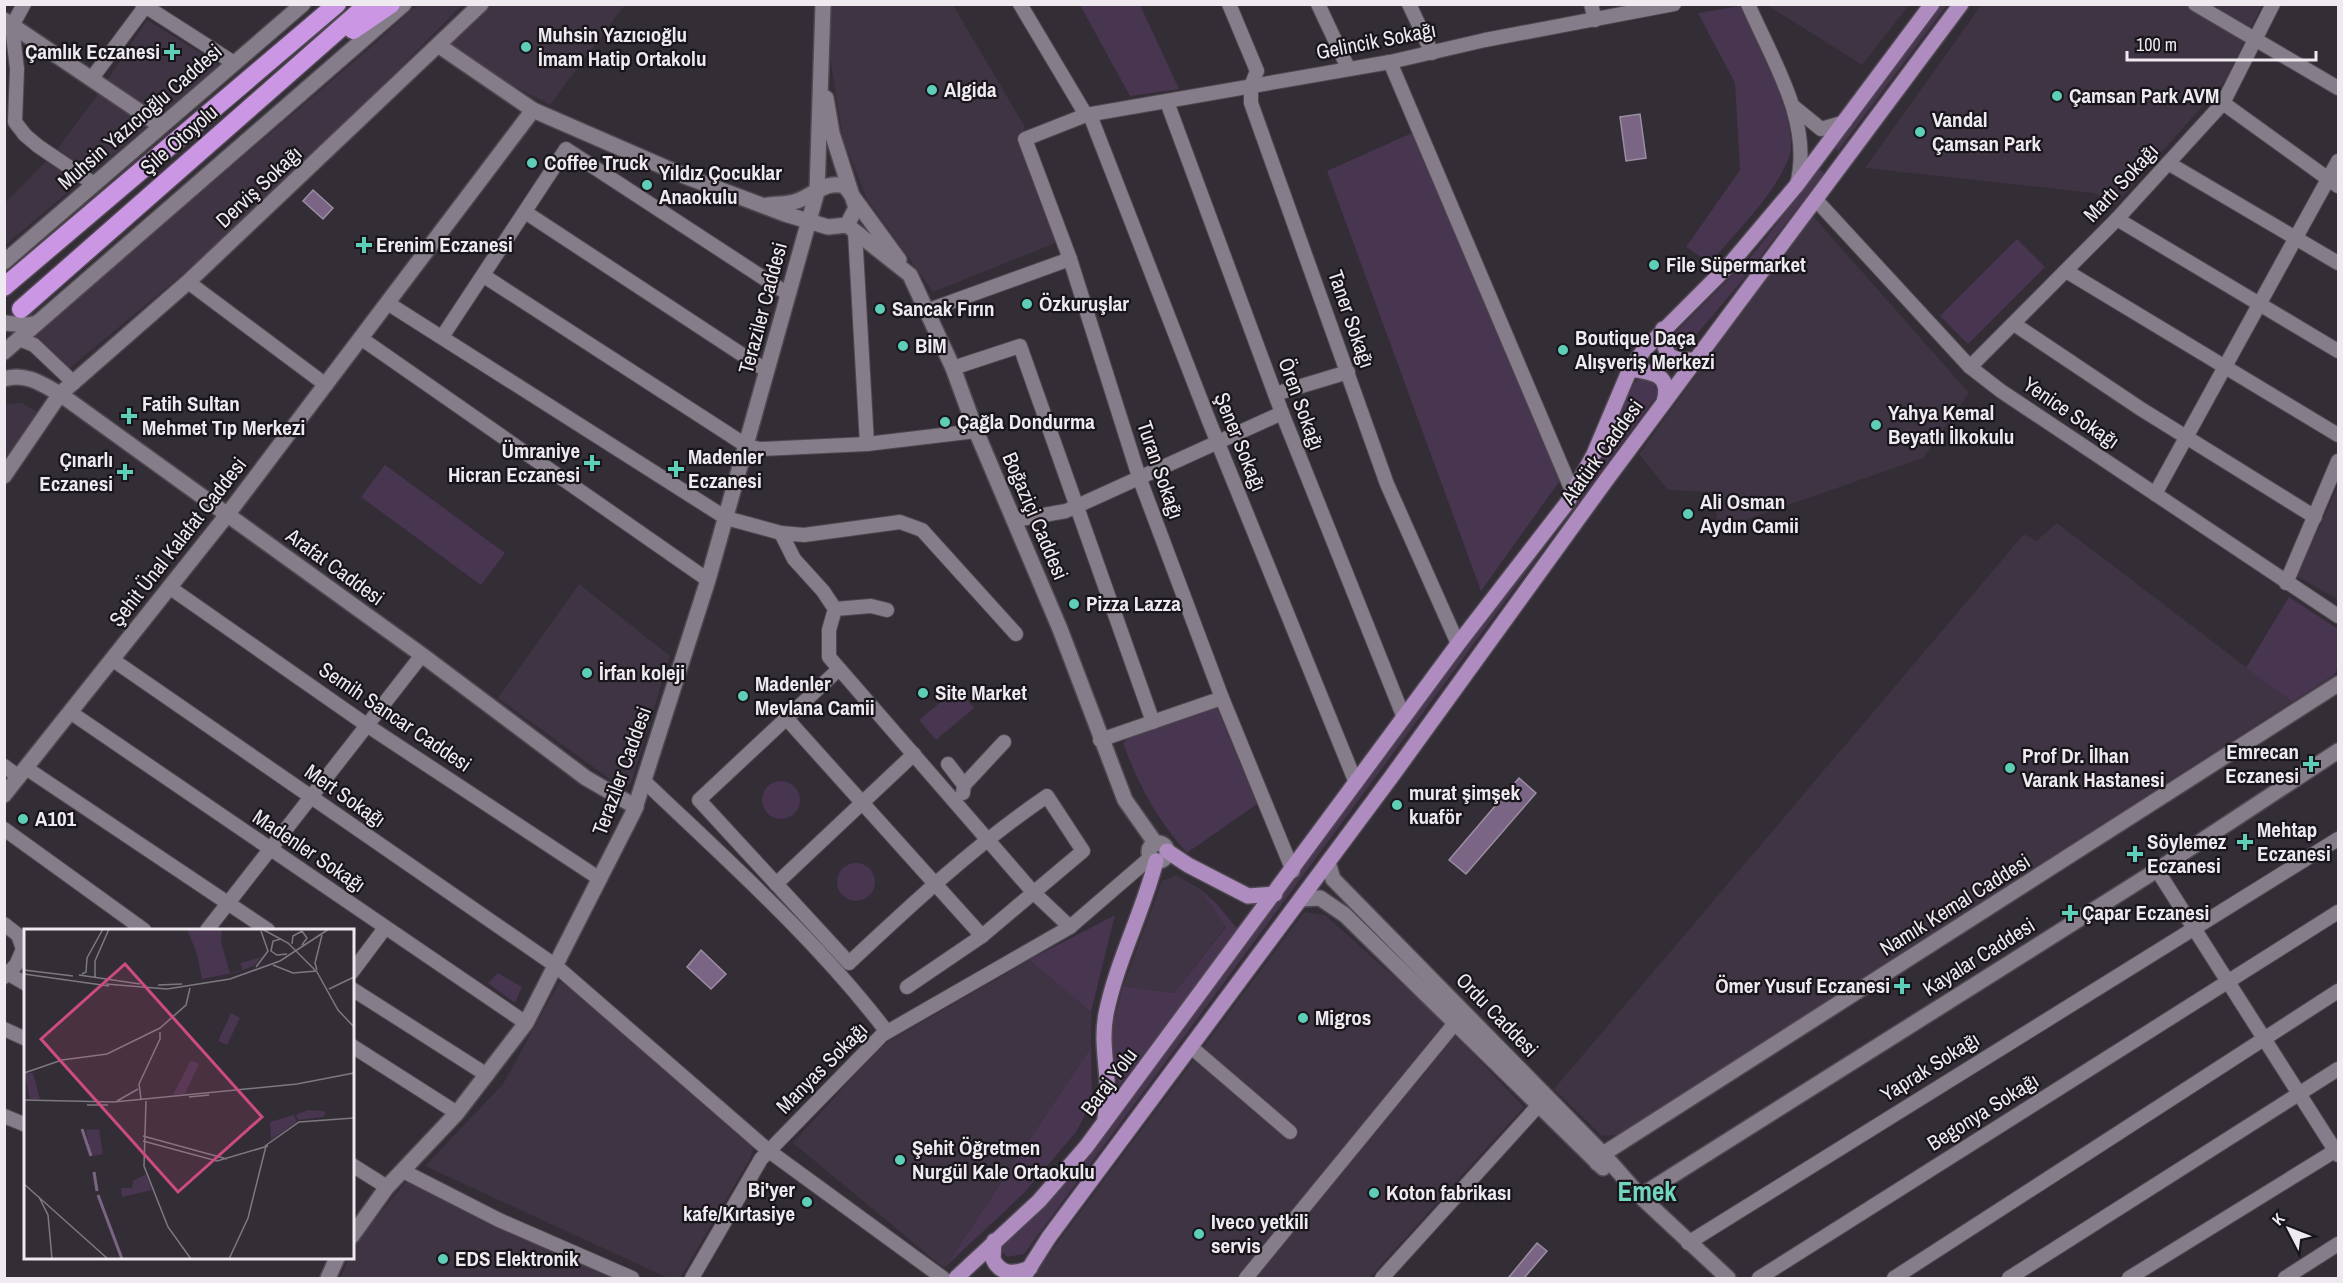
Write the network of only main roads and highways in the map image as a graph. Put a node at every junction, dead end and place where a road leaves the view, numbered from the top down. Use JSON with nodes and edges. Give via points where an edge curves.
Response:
{"nodes":[{"id":1,"x":303,"y":4,"type":"edge"},
{"id":2,"x":338,"y":4,"type":"edge"},
{"id":3,"x":368,"y":4,"type":"edge"},
{"id":4,"x":391,"y":4,"type":"edge"},
{"id":5,"x":404,"y":4,"type":"edge"},
{"id":6,"x":481,"y":4,"type":"edge"},
{"id":7,"x":823,"y":4,"type":"edge"},
{"id":8,"x":1932,"y":4,"type":"edge"},
{"id":9,"x":1961,"y":4,"type":"edge"},
{"id":10,"x":4,"y":10,"type":"edge"},
{"id":11,"x":8,"y":23,"type":"edge"},
{"id":12,"x":438,"y":45,"type":"junction"},
{"id":13,"x":297,"y":69,"type":"junction"},
{"id":14,"x":822,"y":78,"type":"junction"},
{"id":15,"x":533,"y":110,"type":"junction"},
{"id":16,"x":161,"y":126,"type":"junction"},
{"id":17,"x":817,"y":192,"type":"junction"},
{"id":18,"x":853,"y":194,"type":"junction"},
{"id":19,"x":762,"y":205,"type":"junction"},
{"id":20,"x":808,"y":219,"type":"junction"},
{"id":21,"x":851,"y":228,"type":"junction"},
{"id":22,"x":4,"y":262,"type":"edge"},
{"id":23,"x":910,"y":275,"type":"junction"},
{"id":24,"x":4,"y":286,"type":"edge"},
{"id":25,"x":21,"y":309,"type":"dead end"},
{"id":26,"x":4,"y":323,"type":"edge"},
{"id":27,"x":38,"y":323,"type":"junction"},
{"id":28,"x":1663,"y":329,"type":"junction"},
{"id":29,"x":4,"y":352,"type":"edge"},
{"id":30,"x":1696,"y":360,"type":"junction"},
{"id":31,"x":1630,"y":369,"type":"junction"},
{"id":32,"x":4,"y":379,"type":"edge"},
{"id":33,"x":60,"y":394,"type":"junction"},
{"id":34,"x":1663,"y":404,"type":"junction"},
{"id":35,"x":4,"y":476,"type":"edge"},
{"id":36,"x":227,"y":515,"type":"junction"},
{"id":37,"x":2338,"y":684,"type":"edge"},
{"id":38,"x":2338,"y":751,"type":"edge"},
{"id":39,"x":4,"y":795,"type":"edge"},
{"id":40,"x":636,"y":807,"type":"junction"},
{"id":41,"x":1158,"y":853,"type":"junction"},
{"id":42,"x":1328,"y":862,"type":"junction"},
{"id":43,"x":1275,"y":894,"type":"junction"},
{"id":44,"x":1301,"y":899,"type":"junction"},
{"id":45,"x":1543,"y":1100,"type":"junction"},
{"id":46,"x":1104,"y":1124,"type":"junction"},
{"id":47,"x":1600,"y":1158,"type":"junction"},
{"id":48,"x":1640,"y":1196,"type":"junction"},
{"id":49,"x":354,"y":1233,"type":"edge"},
{"id":50,"x":994,"y":1241,"type":"junction"},
{"id":51,"x":333,"y":1259,"type":"edge"},
{"id":52,"x":1027,"y":1273,"type":"edge"},
{"id":53,"x":328,"y":1278,"type":"edge"},
{"id":54,"x":956,"y":1278,"type":"edge"},
{"id":55,"x":1728,"y":1278,"type":"edge"}],
"edges":[{"from":1,"to":16,"type":"main road","name":"Muhsin Yazıcıoğlu Caddesi"},
{"from":2,"to":24,"type":"highway","name":"Şile Otoyolu"},
{"from":3,"to":13,"type":"highway","name":"Şile Otoyolu"},
{"from":4,"to":13,"type":"highway"},
{"from":5,"to":27,"type":"main road"},
{"from":6,"to":12,"type":"main road","name":"Derviş Sokağı"},
{"from":7,"to":14,"type":"main road","name":"Teraziler Caddesi"},
{"from":8,"to":28,"type":"main road","name":"Atatürk Caddesi","via":[[1796,186],[1731,263]]},
{"from":9,"to":30,"type":"main road","name":"Atatürk Caddesi"},
{"from":10,"to":11,"type":"main road"},
{"from":11,"to":16,"type":"main road"},
{"from":12,"to":15,"type":"main road"},
{"from":12,"to":33,"type":"main road","name":"Derviş Sokağı","via":[[188,282]]},
{"from":13,"to":25,"type":"highway","name":"Şile Otoyolu"},
{"from":14,"to":17,"type":"main road","name":"Teraziler Caddesi"},
{"from":14,"to":18,"type":"main road","name":"Teraziler Caddesi","via":[[832,133]]},
{"from":15,"to":19,"type":"main road"},
{"from":15,"to":36,"type":"main road","name":"Şehit Ünal Kalafat Caddesi"},
{"from":16,"to":22,"type":"main road","name":"Muhsin Yazıcıoğlu Caddesi"},
{"from":17,"to":18,"type":"main road","via":[[836,183]]},
{"from":17,"to":19,"type":"main road","via":[[794,202]]},
{"from":17,"to":20,"type":"main road","name":"Teraziler Caddesi"},
{"from":18,"to":21,"type":"main road","via":[[856,208]]},
{"from":18,"to":23,"type":"main road"},
{"from":19,"to":20,"type":"main road"},
{"from":20,"to":21,"type":"main road","via":[[828,227]]},
{"from":20,"to":40,"type":"main road","name":"Teraziler Caddesi","via":[[708,580]]},
{"from":21,"to":23,"type":"main road","name":"Boğaziçi Caddesi"},
{"from":23,"to":41,"type":"main road","name":"Boğaziçi Caddesi","via":[[953,368],[1060,629],[1125,800]]},
{"from":26,"to":27,"type":"main road"},
{"from":27,"to":29,"type":"main road"},
{"from":28,"to":30,"type":"main road","via":[[1664,351],[1669,356]]},
{"from":28,"to":31,"type":"main road","name":"Atatürk Caddesi"},
{"from":30,"to":34,"type":"main road","name":"Atatürk Caddesi"},
{"from":31,"to":34,"type":"main road","via":[[1662,378],[1667,392]]},
{"from":31,"to":43,"type":"main road","name":"Atatürk Caddesi","via":[[1573,493]]},
{"from":32,"to":33,"type":"main road","name":"Arafat Caddesi","via":[[16,375],[38,381]]},
{"from":33,"to":35,"type":"main road","name":"Derviş Sokağı"},
{"from":33,"to":36,"type":"main road","name":"Arafat Caddesi"},
{"from":34,"to":42,"type":"main road","name":"Atatürk Caddesi"},
{"from":36,"to":39,"type":"main road","name":"Şehit Ünal Kalafat Caddesi"},
{"from":36,"to":40,"type":"main road","name":"Arafat Caddesi","via":[[586,778]]},
{"from":37,"to":47,"type":"main road","name":"Namık Kemal Caddesi"},
{"from":38,"to":48,"type":"main road","name":"Kayalar Caddesi","via":[[2157,870]]},
{"from":40,"to":49,"type":"main road","name":"Teraziler Caddesi","via":[[526,1023],[457,1113],[387,1186]]},
{"from":41,"to":43,"type":"main road","via":[[1248,896]]},
{"from":41,"to":46,"type":"main road","via":[[1106,1013],[1104,1060],[1109,1088]]},
{"from":42,"to":44,"type":"main road","name":"Atatürk Caddesi"},
{"from":42,"to":45,"type":"main road","name":"Ordu Caddesi","via":[[1333,879]]},
{"from":43,"to":46,"type":"main road","name":"Baraj Yolu"},
{"from":44,"to":45,"type":"main road","name":"Ordu Caddesi","via":[[1320,898],[1345,915],[1455,1023]]},
{"from":44,"to":52,"type":"main road"},
{"from":45,"to":47,"type":"main road","name":"Ordu Caddesi"},
{"from":46,"to":50,"type":"main road","name":"Baraj Yolu","via":[[1039,1201]]},
{"from":47,"to":48,"type":"main road","name":"Ordu Caddesi"},
{"from":48,"to":55,"type":"main road","name":"Ordu Caddesi"},
{"from":50,"to":52,"type":"main road","via":[[993,1259],[1004,1272]]},
{"from":50,"to":54,"type":"main road","name":"Baraj Yolu"},
{"from":51,"to":53,"type":"main road"}]}
